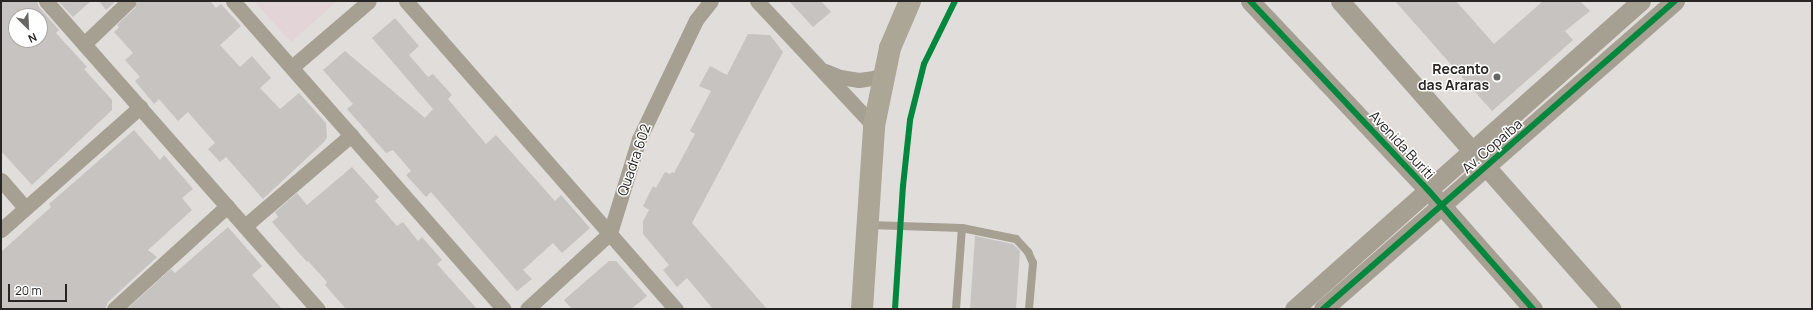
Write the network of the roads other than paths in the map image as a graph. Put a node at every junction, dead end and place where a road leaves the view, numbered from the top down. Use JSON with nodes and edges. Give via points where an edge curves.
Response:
{"nodes":[{"id":1,"x":46,"y":1,"type":"edge"},
{"id":2,"x":129,"y":1,"type":"edge"},
{"id":3,"x":233,"y":1,"type":"edge"},
{"id":4,"x":369,"y":1,"type":"edge"},
{"id":5,"x":406,"y":1,"type":"edge"},
{"id":6,"x":710,"y":1,"type":"edge"},
{"id":7,"x":757,"y":1,"type":"edge"},
{"id":8,"x":910,"y":1,"type":"edge"},
{"id":9,"x":1250,"y":1,"type":"edge"},
{"id":10,"x":1340,"y":1,"type":"edge"},
{"id":11,"x":1641,"y":1,"type":"edge"},
{"id":12,"x":1675,"y":1,"type":"edge"},
{"id":13,"x":84,"y":44,"type":"junction"},
{"id":14,"x":292,"y":68,"type":"junction"},
{"id":15,"x":824,"y":71,"type":"junction"},
{"id":16,"x":886,"y":72,"type":"junction"},
{"id":17,"x":140,"y":107,"type":"junction"},
{"id":18,"x":874,"y":126,"type":"junction"},
{"id":19,"x":351,"y":135,"type":"junction"},
{"id":20,"x":1473,"y":151,"type":"junction"},
{"id":21,"x":1487,"y":166,"type":"junction"},
{"id":22,"x":1,"y":180,"type":"edge"},
{"id":23,"x":1429,"y":191,"type":"junction"},
{"id":24,"x":227,"y":206,"type":"junction"},
{"id":25,"x":1442,"y":206,"type":"junction"},
{"id":26,"x":25,"y":208,"type":"junction"},
{"id":27,"x":868,"y":225,"type":"junction"},
{"id":28,"x":245,"y":226,"type":"junction"},
{"id":29,"x":962,"y":228,"type":"junction"},
{"id":30,"x":1,"y":230,"type":"edge"},
{"id":31,"x":610,"y":233,"type":"junction"},
{"id":32,"x":314,"y":307,"type":"edge"},
{"id":33,"x":114,"y":309,"type":"edge"},
{"id":34,"x":504,"y":309,"type":"edge"},
{"id":35,"x":527,"y":309,"type":"edge"},
{"id":36,"x":676,"y":309,"type":"edge"},
{"id":37,"x":862,"y":309,"type":"edge"},
{"id":38,"x":956,"y":309,"type":"edge"},
{"id":39,"x":1029,"y":309,"type":"edge"},
{"id":40,"x":1294,"y":309,"type":"edge"},
{"id":41,"x":1323,"y":309,"type":"edge"},
{"id":42,"x":1533,"y":309,"type":"edge"},
{"id":43,"x":1612,"y":309,"type":"edge"}],
"edges":[{"from":1,"to":13,"type":"street"},
{"from":2,"to":13,"type":"street"},
{"from":3,"to":14,"type":"street"},
{"from":4,"to":14,"type":"street"},
{"from":5,"to":31,"type":"street"},
{"from":6,"to":31,"type":"street","name":"Quadra 602","via":[[696,20],[639,139]]},
{"from":7,"to":15,"type":"street"},
{"from":8,"to":16,"type":"main road","via":[[890,48]]},
{"from":9,"to":23,"type":"street","name":"Avenida Buriti"},
{"from":10,"to":20,"type":"street"},
{"from":11,"to":20,"type":"street","name":"Av. Copaíba"},
{"from":12,"to":21,"type":"street","name":"Av. Copaíba"},
{"from":13,"to":17,"type":"street"},
{"from":14,"to":19,"type":"street"},
{"from":15,"to":16,"type":"street","via":[[859,80],[874,78]]},
{"from":15,"to":18,"type":"street"},
{"from":16,"to":18,"type":"main road"},
{"from":17,"to":24,"type":"street"},
{"from":17,"to":26,"type":"street"},
{"from":18,"to":27,"type":"main road"},
{"from":19,"to":28,"type":"street"},
{"from":19,"to":34,"type":"street"},
{"from":20,"to":21,"type":"street"},
{"from":20,"to":23,"type":"street","name":"Av. Copaíba"},
{"from":21,"to":25,"type":"street","name":"Av. Copaíba"},
{"from":21,"to":43,"type":"street"},
{"from":22,"to":26,"type":"street"},
{"from":23,"to":25,"type":"street","name":"Avenida Buriti"},
{"from":23,"to":40,"type":"street","name":"Av. Copaíba"},
{"from":24,"to":28,"type":"street"},
{"from":24,"to":33,"type":"street"},
{"from":25,"to":41,"type":"street","name":"Av. Copaíba"},
{"from":25,"to":42,"type":"street","name":"Avenida Buriti"},
{"from":26,"to":30,"type":"street"},
{"from":27,"to":29,"type":"lane"},
{"from":27,"to":37,"type":"main road"},
{"from":28,"to":32,"type":"street"},
{"from":29,"to":38,"type":"lane"},
{"from":29,"to":39,"type":"lane","via":[[1016,239],[1024,246],[1033,263]]},
{"from":31,"to":35,"type":"street"},
{"from":31,"to":36,"type":"street"}]}
